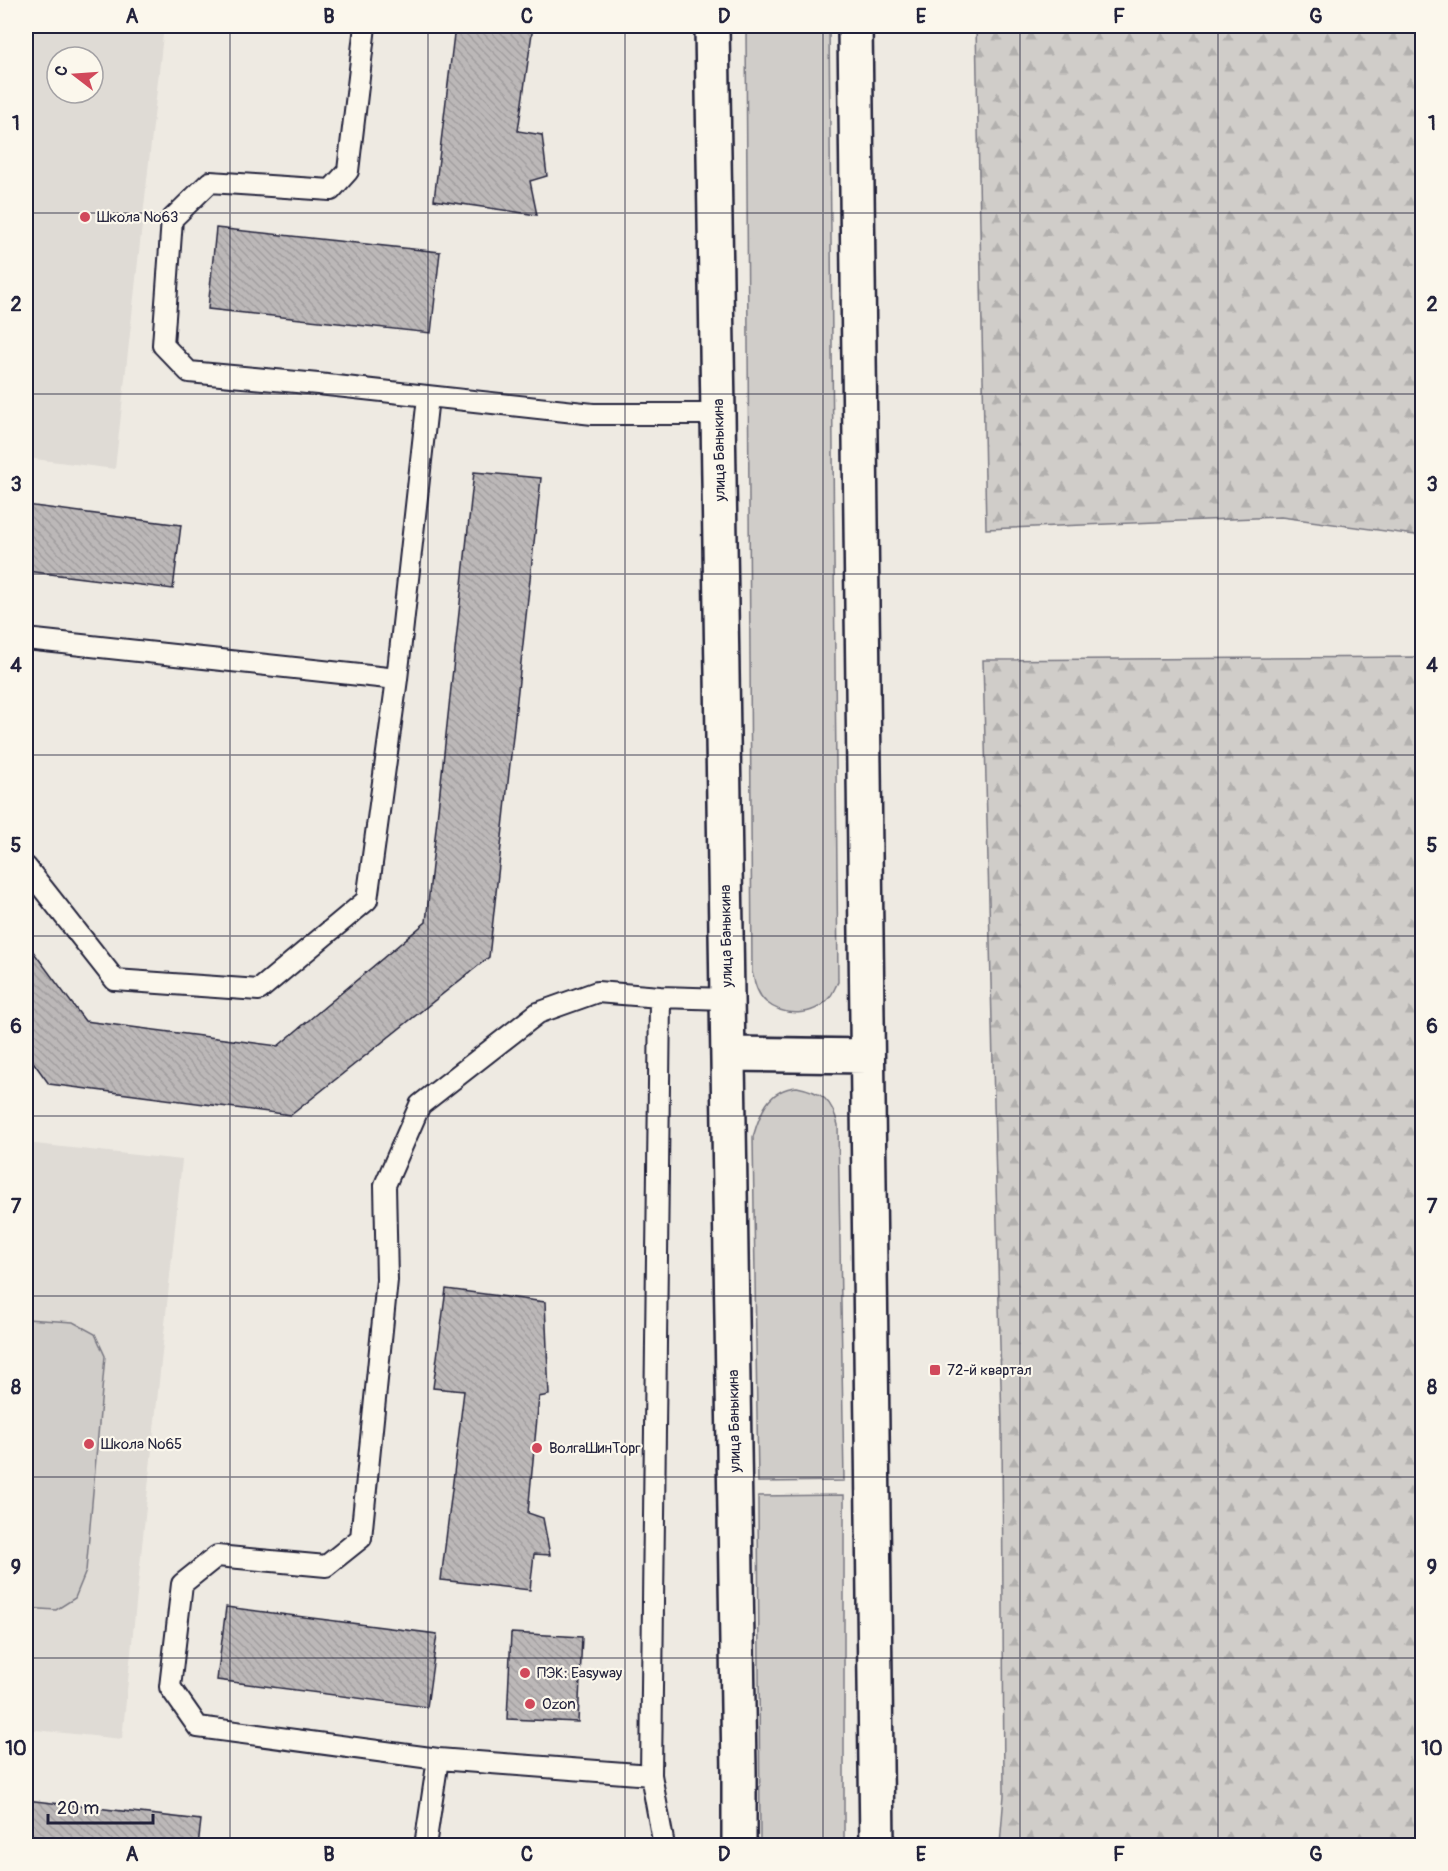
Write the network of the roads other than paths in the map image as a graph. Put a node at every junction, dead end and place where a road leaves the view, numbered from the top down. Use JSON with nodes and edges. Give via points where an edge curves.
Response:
{"nodes":[{"id":1,"x":364,"y":26,"type":"edge"},
{"id":2,"x":712,"y":26,"type":"edge"},
{"id":3,"x":855,"y":26,"type":"edge"},
{"id":4,"x":428,"y":397,"type":"junction"},
{"id":5,"x":718,"y":414,"type":"junction"},
{"id":6,"x":26,"y":639,"type":"edge"},
{"id":7,"x":397,"y":679,"type":"junction"},
{"id":8,"x":26,"y":867,"type":"edge"},
{"id":9,"x":660,"y":997,"type":"junction"},
{"id":10,"x":727,"y":999,"type":"junction"},
{"id":11,"x":729,"y":1054,"type":"junction"},
{"id":12,"x":867,"y":1056,"type":"junction"},
{"id":13,"x":438,"y":1759,"type":"junction"},
{"id":14,"x":651,"y":1774,"type":"junction"},
{"id":15,"x":425,"y":1845,"type":"edge"},
{"id":16,"x":664,"y":1845,"type":"edge"},
{"id":17,"x":739,"y":1845,"type":"edge"},
{"id":18,"x":877,"y":1845,"type":"edge"}],
"edges":[{"from":1,"to":4,"type":"lane","via":[[348,171],[331,190],[210,182],[172,219],[163,345],[189,372]]},
{"from":2,"to":5,"type":"main road","name":"улица Баныкина"},
{"from":3,"to":12,"type":"main road"},
{"from":4,"to":5,"type":"lane","via":[[593,414]]},
{"from":4,"to":7,"type":"lane"},
{"from":5,"to":10,"type":"main road","name":"улица Баныкина"},
{"from":6,"to":7,"type":"lane"},
{"from":7,"to":8,"type":"lane","via":[[367,900],[258,990],[115,981]]},
{"from":9,"to":10,"type":"lane"},
{"from":9,"to":13,"type":"lane","via":[[597,992],[538,1013],[420,1105],[385,1185],[387,1280],[361,1538],[326,1566],[217,1556],[182,1584],[170,1687],[198,1727]]},
{"from":9,"to":14,"type":"lane"},
{"from":10,"to":11,"type":"main road","name":"улица Баныкина"},
{"from":11,"to":12,"type":"main road"},
{"from":11,"to":17,"type":"main road","name":"улица Баныкина"},
{"from":12,"to":18,"type":"main road"},
{"from":13,"to":14,"type":"lane"},
{"from":13,"to":15,"type":"lane"},
{"from":14,"to":16,"type":"lane"}]}
